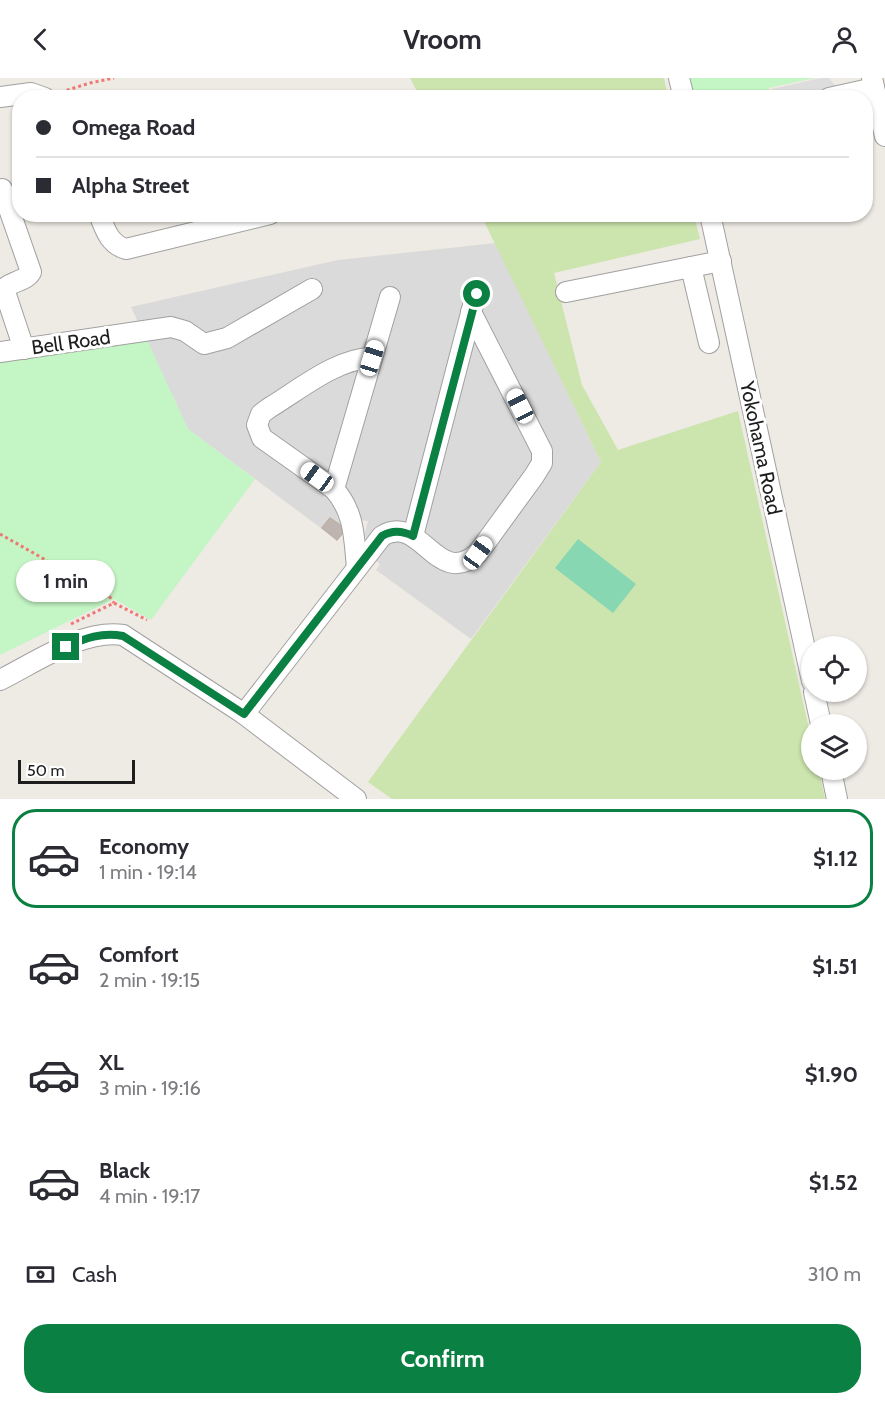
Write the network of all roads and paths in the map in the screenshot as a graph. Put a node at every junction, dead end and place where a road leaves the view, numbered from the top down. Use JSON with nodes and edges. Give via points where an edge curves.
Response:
{"nodes":[{"id":1,"x":114,"y":78,"type":"edge"},
{"id":2,"x":873,"y":83,"type":"edge"},
{"id":3,"x":62,"y":90,"type":"edge"},
{"id":4,"x":852,"y":90,"type":"edge"},
{"id":5,"x":885,"y":136,"type":"edge"},
{"id":6,"x":2,"y":189,"type":"dead end"},
{"id":7,"x":12,"y":218,"type":"edge"},
{"id":8,"x":14,"y":222,"type":"edge"},
{"id":9,"x":103,"y":222,"type":"edge"},
{"id":10,"x":237,"y":222,"type":"edge"},
{"id":11,"x":712,"y":222,"type":"edge"},
{"id":12,"x":721,"y":261,"type":"junction"},
{"id":13,"x":691,"y":267,"type":"junction"},
{"id":14,"x":312,"y":289,"type":"dead end"},
{"id":15,"x":566,"y":292,"type":"dead end"},
{"id":16,"x":390,"y":297,"type":"dead end"},
{"id":17,"x":709,"y":343,"type":"dead end"},
{"id":18,"x":24,"y":349,"type":"junction"},
{"id":19,"x":0,"y":352,"type":"edge"},
{"id":20,"x":372,"y":358,"type":"junction"},
{"id":21,"x":333,"y":489,"type":"junction"},
{"id":22,"x":0,"y":534,"type":"edge"},
{"id":23,"x":413,"y":536,"type":"junction"},
{"id":24,"x":357,"y":568,"type":"junction"},
{"id":25,"x":114,"y":603,"type":"dead end"},
{"id":26,"x":802,"y":636,"type":"edge"},
{"id":27,"x":0,"y":680,"type":"edge"},
{"id":28,"x":244,"y":714,"type":"junction"},
{"id":29,"x":833,"y":780,"type":"edge"},
{"id":30,"x":355,"y":799,"type":"edge"},
{"id":31,"x":837,"y":799,"type":"edge"}],
"edges":[{"from":1,"to":3,"type":"path"},
{"from":2,"to":4,"type":"street"},
{"from":2,"to":5,"type":"street"},
{"from":6,"to":7,"type":"street"},
{"from":8,"to":18,"type":"street","via":[[31,272],[4,289]]},
{"from":9,"to":10,"type":"street","via":[[110,239],[126,249]]},
{"from":11,"to":12,"type":"street","name":"Yokohama Road"},
{"from":12,"to":13,"type":"street"},
{"from":12,"to":26,"type":"street","name":"Yokohama Road"},
{"from":13,"to":15,"type":"street"},
{"from":13,"to":17,"type":"street"},
{"from":14,"to":18,"type":"street","name":"Bell Road","via":[[214,342],[204,344],[171,327]]},
{"from":16,"to":20,"type":"street"},
{"from":18,"to":19,"type":"street","name":"Bell Road"},
{"from":20,"to":21,"type":"street"},
{"from":20,"to":21,"type":"street","via":[[337,366],[269,408],[258,420],[262,438]]},
{"from":21,"to":24,"type":"street","via":[[351,518]]},
{"from":22,"to":25,"type":"path","via":[[110,596]]},
{"from":23,"to":23,"type":"street","via":[[474,303],[539,443],[542,463],[470,561],[445,562]]},
{"from":23,"to":24,"type":"street","via":[[405,532],[386,533]]},
{"from":24,"to":28,"type":"street"},
{"from":27,"to":28,"type":"street","via":[[82,639],[110,633],[123,636]]},
{"from":28,"to":30,"type":"street"},
{"from":29,"to":31,"type":"street"}]}
